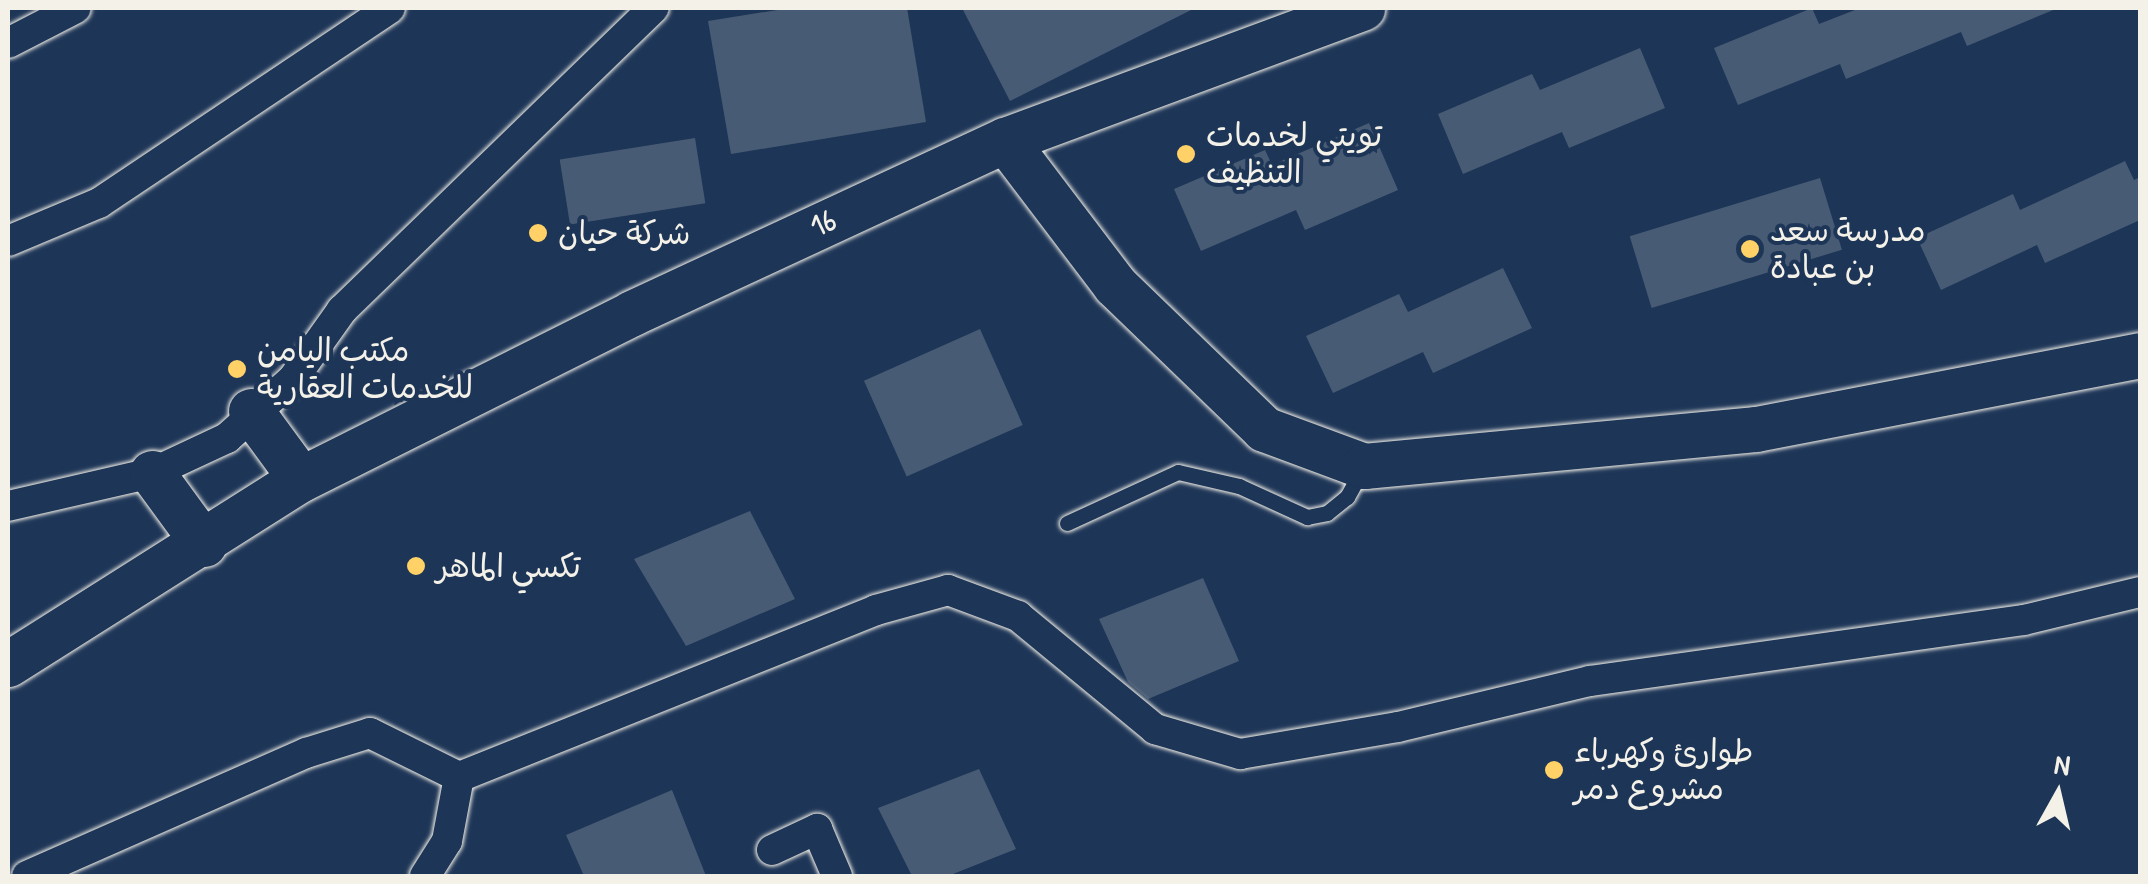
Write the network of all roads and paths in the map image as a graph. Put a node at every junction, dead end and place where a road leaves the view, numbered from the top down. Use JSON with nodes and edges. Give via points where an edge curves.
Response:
{"nodes":[{"id":1,"x":76,"y":8,"type":"edge"},
{"id":2,"x":390,"y":8,"type":"edge"},
{"id":3,"x":654,"y":8,"type":"edge"},
{"id":4,"x":1362,"y":8,"type":"edge"},
{"id":5,"x":8,"y":42,"type":"edge"},
{"id":6,"x":1005,"y":140,"type":"junction"},
{"id":7,"x":8,"y":241,"type":"edge"},
{"id":8,"x":2140,"y":355,"type":"edge"},
{"id":9,"x":251,"y":410,"type":"junction"},
{"id":10,"x":1364,"y":466,"type":"junction"},
{"id":11,"x":152,"y":472,"type":"junction"},
{"id":12,"x":301,"y":479,"type":"junction"},
{"id":13,"x":8,"y":506,"type":"edge"},
{"id":14,"x":1068,"y":523,"type":"dead end"},
{"id":15,"x":204,"y":544,"type":"junction"},
{"id":16,"x":2140,"y":592,"type":"edge"},
{"id":17,"x":8,"y":664,"type":"edge"},
{"id":18,"x":458,"y":777,"type":"junction"},
{"id":19,"x":772,"y":850,"type":"dead end"},
{"id":20,"x":27,"y":876,"type":"edge"},
{"id":21,"x":425,"y":876,"type":"edge"},
{"id":22,"x":837,"y":876,"type":"edge"}],
"edges":[{"from":1,"to":5,"type":"street"},
{"from":2,"to":7,"type":"street","via":[[99,203]]},
{"from":3,"to":9,"type":"street","via":[[342,310],[293,378]]},
{"from":4,"to":6,"type":"street","name":"16"},
{"from":6,"to":10,"type":"street","via":[[1115,286],[1264,429]]},
{"from":6,"to":12,"type":"street","name":"16","via":[[632,313]]},
{"from":8,"to":10,"type":"street","via":[[1756,429]]},
{"from":9,"to":11,"type":"street","via":[[227,438]]},
{"from":9,"to":12,"type":"street"},
{"from":10,"to":14,"type":"lane","via":[[1347,496],[1307,517],[1239,486],[1178,472]]},
{"from":11,"to":13,"type":"street"},
{"from":11,"to":15,"type":"street"},
{"from":12,"to":15,"type":"street","name":"16"},
{"from":15,"to":17,"type":"street","name":"16"},
{"from":16,"to":18,"type":"street","via":[[2024,620],[1590,681],[1398,727],[1240,754],[1155,728],[1018,616],[948,590],[876,610]]},
{"from":18,"to":20,"type":"street","via":[[370,733],[306,753]]},
{"from":18,"to":21,"type":"street","via":[[447,841]]},
{"from":19,"to":22,"type":"street","via":[[817,829]]}]}
